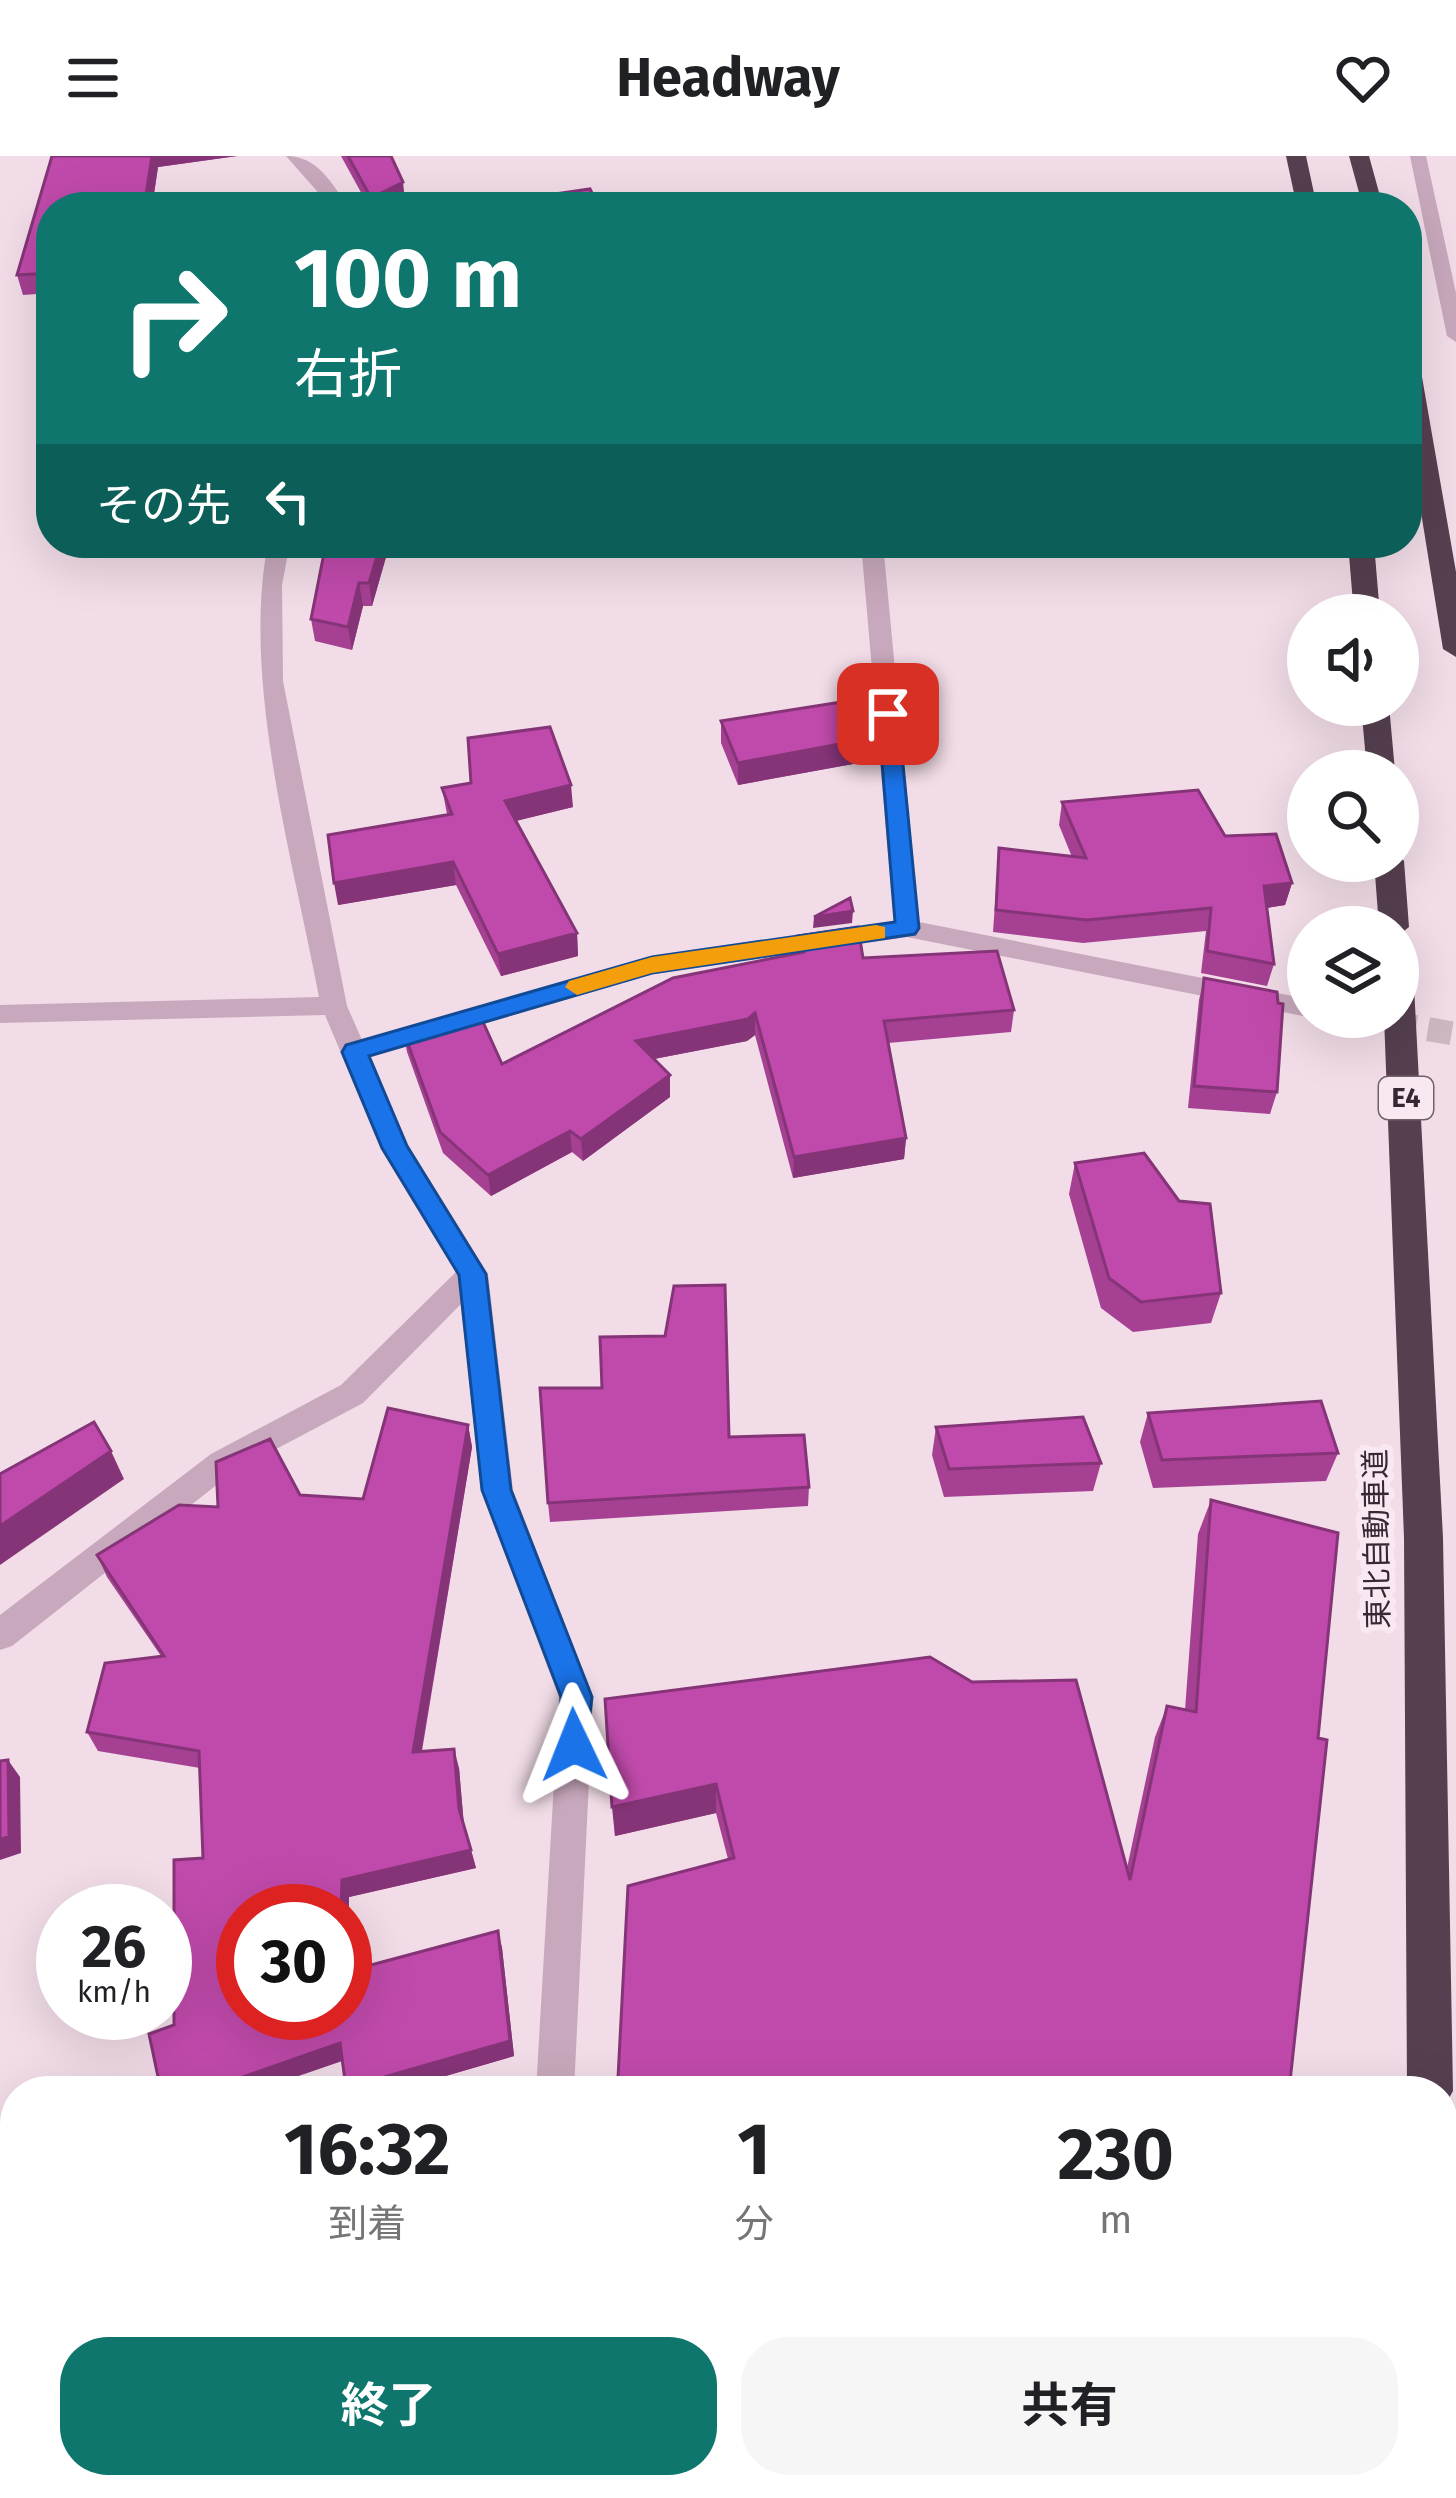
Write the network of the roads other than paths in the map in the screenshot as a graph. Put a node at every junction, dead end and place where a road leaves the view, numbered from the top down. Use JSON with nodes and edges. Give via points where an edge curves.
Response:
{"nodes":[{"id":1,"x":294,"y":156,"type":"edge"},
{"id":2,"x":1296,"y":156,"type":"edge"},
{"id":3,"x":1358,"y":156,"type":"edge"},
{"id":4,"x":1418,"y":156,"type":"edge"},
{"id":5,"x":329,"y":192,"type":"edge"},
{"id":6,"x":1304,"y":192,"type":"edge"},
{"id":7,"x":1368,"y":192,"type":"edge"},
{"id":8,"x":1453,"y":308,"type":"edge"},
{"id":9,"x":1456,"y":336,"type":"edge"},
{"id":10,"x":1422,"y":431,"type":"edge"},
{"id":11,"x":276,"y":558,"type":"edge"},
{"id":12,"x":873,"y":558,"type":"edge"},
{"id":13,"x":1362,"y":558,"type":"edge"},
{"id":14,"x":1365,"y":594,"type":"edge"},
{"id":15,"x":1456,"y":649,"type":"edge"},
{"id":16,"x":907,"y":928,"type":"junction"},
{"id":17,"x":1287,"y":1004,"type":"edge"},
{"id":18,"x":334,"y":1006,"type":"junction"},
{"id":19,"x":0,"y":1014,"type":"edge"},
{"id":20,"x":1402,"y":1038,"type":"edge"},
{"id":21,"x":355,"y":1052,"type":"junction"},
{"id":22,"x":472,"y":1274,"type":"junction"},
{"id":23,"x":0,"y":1635,"type":"edge"},
{"id":24,"x":556,"y":2076,"type":"edge"},
{"id":25,"x":1430,"y":2076,"type":"edge"}],
"edges":[{"from":1,"to":5,"type":"street"},
{"from":2,"to":6,"type":"highway"},
{"from":3,"to":7,"type":"highway"},
{"from":4,"to":8,"type":"street"},
{"from":8,"to":9,"type":"street"},
{"from":10,"to":15,"type":"highway"},
{"from":11,"to":18,"type":"street","via":[[272,681]]},
{"from":12,"to":16,"type":"street"},
{"from":13,"to":14,"type":"highway"},
{"from":16,"to":17,"type":"street"},
{"from":16,"to":21,"type":"street","via":[[652,965]]},
{"from":18,"to":19,"type":"street"},
{"from":18,"to":21,"type":"street"},
{"from":20,"to":25,"type":"highway","name":"東北自動車道","number":"E4","via":[[1414,1210]]},
{"from":21,"to":22,"type":"street","via":[[395,1148]]},
{"from":22,"to":23,"type":"street","via":[[352,1394],[222,1463]]},
{"from":22,"to":24,"type":"street","via":[[497,1490],[576,1697]]}]}
